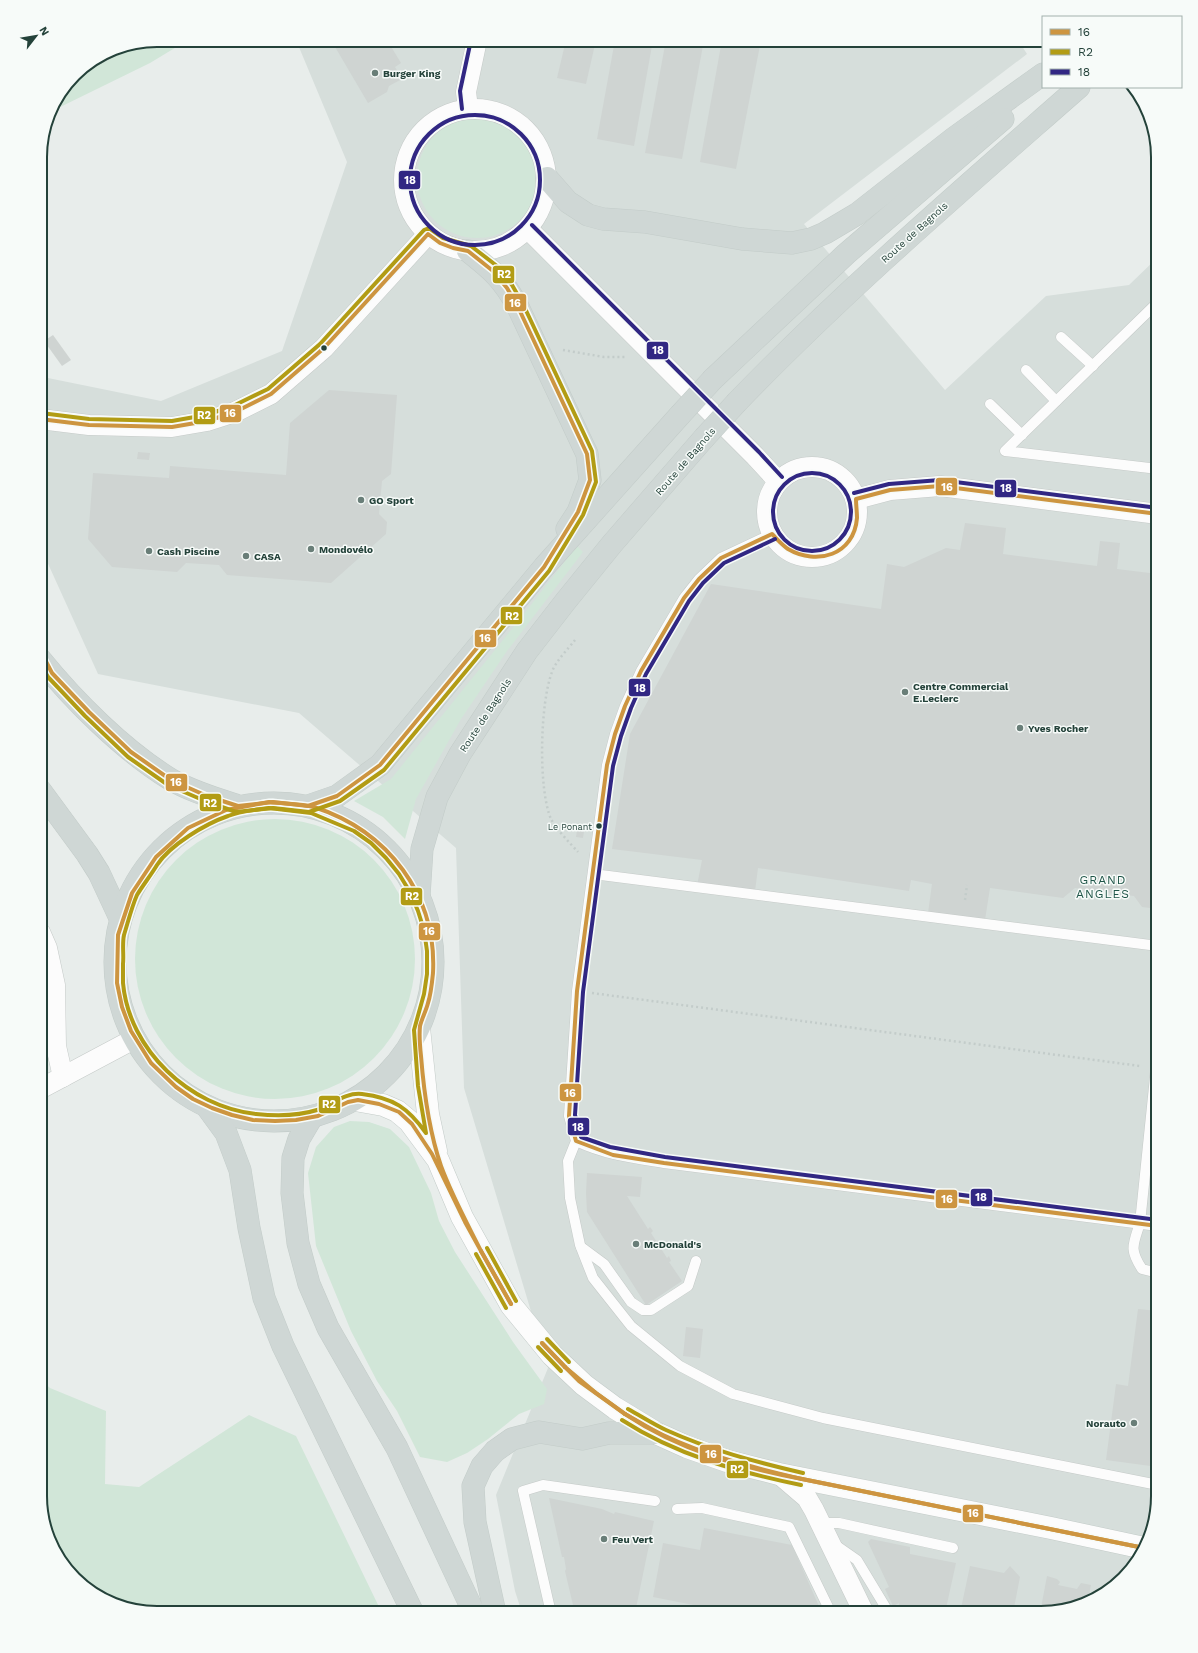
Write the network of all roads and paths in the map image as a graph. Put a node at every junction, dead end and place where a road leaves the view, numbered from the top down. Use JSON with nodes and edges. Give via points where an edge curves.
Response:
{"nodes":[{"id":1,"x":476,"y":47,"type":"edge"},
{"id":2,"x":1042,"y":75,"type":"edge"},
{"id":3,"x":1042,"y":85,"type":"edge"},
{"id":4,"x":1078,"y":88,"type":"edge"},
{"id":5,"x":468,"y":108,"type":"junction"},
{"id":6,"x":547,"y":178,"type":"junction"},
{"id":7,"x":528,"y":229,"type":"junction"},
{"id":8,"x":428,"y":234,"type":"junction"},
{"id":9,"x":468,"y":251,"type":"junction"},
{"id":10,"x":1151,"y":309,"type":"edge"},
{"id":11,"x":1061,"y":337,"type":"dead end"},
{"id":12,"x":560,"y":350,"type":"dead end"},
{"id":13,"x":629,"y":357,"type":"dead end"},
{"id":14,"x":1093,"y":366,"type":"junction"},
{"id":15,"x":1026,"y":370,"type":"dead end"},
{"id":16,"x":1056,"y":401,"type":"junction"},
{"id":17,"x":990,"y":404,"type":"dead end"},
{"id":18,"x":47,"y":420,"type":"edge"},
{"id":19,"x":1022,"y":435,"type":"junction"},
{"id":20,"x":1151,"y":468,"type":"edge"},
{"id":21,"x":778,"y":481,"type":"junction"},
{"id":22,"x":856,"y":499,"type":"junction"},
{"id":23,"x":1151,"y":513,"type":"edge"},
{"id":24,"x":772,"y":534,"type":"junction"},
{"id":25,"x":544,"y":567,"type":"junction"},
{"id":26,"x":575,"y":640,"type":"dead end"},
{"id":27,"x":47,"y":667,"type":"edge"},
{"id":28,"x":47,"y":800,"type":"edge"},
{"id":29,"x":238,"y":806,"type":"junction"},
{"id":30,"x":308,"y":806,"type":"junction"},
{"id":31,"x":578,"y":852,"type":"dead end"},
{"id":32,"x":593,"y":874,"type":"junction"},
{"id":33,"x":967,"y":885,"type":"dead end"},
{"id":34,"x":419,"y":896,"type":"junction"},
{"id":35,"x":965,"y":900,"type":"dead end"},
{"id":36,"x":120,"y":918,"type":"junction"},
{"id":37,"x":1151,"y":945,"type":"edge"},
{"id":38,"x":47,"y":948,"type":"edge"},
{"id":39,"x":577,"y":991,"type":"junction"},
{"id":40,"x":419,"y":1028,"type":"junction"},
{"id":41,"x":134,"y":1039,"type":"junction"},
{"id":42,"x":1151,"y":1067,"type":"edge"},
{"id":43,"x":63,"y":1077,"type":"junction"},
{"id":44,"x":47,"y":1085,"type":"edge"},
{"id":45,"x":355,"y":1100,"type":"junction"},
{"id":46,"x":207,"y":1107,"type":"junction"},
{"id":47,"x":1151,"y":1116,"type":"edge"},
{"id":48,"x":312,"y":1117,"type":"junction"},
{"id":49,"x":576,"y":1141,"type":"junction"},
{"id":50,"x":438,"y":1160,"type":"junction"},
{"id":51,"x":1140,"y":1223,"type":"junction"},
{"id":52,"x":1151,"y":1225,"type":"edge"},
{"id":53,"x":580,"y":1245,"type":"junction"},
{"id":54,"x":696,"y":1261,"type":"dead end"},
{"id":55,"x":1151,"y":1271,"type":"edge"},
{"id":56,"x":656,"y":1433,"type":"junction"},
{"id":57,"x":779,"y":1474,"type":"junction"},
{"id":58,"x":1151,"y":1484,"type":"edge"},
{"id":59,"x":655,"y":1501,"type":"dead end"},
{"id":60,"x":676,"y":1509,"type":"dead end"},
{"id":61,"x":825,"y":1532,"type":"junction"},
{"id":62,"x":1138,"y":1547,"type":"edge"},
{"id":63,"x":953,"y":1548,"type":"dead end"},
{"id":64,"x":410,"y":1606,"type":"edge"},
{"id":65,"x":471,"y":1606,"type":"edge"},
{"id":66,"x":493,"y":1606,"type":"edge"},
{"id":67,"x":548,"y":1606,"type":"edge"},
{"id":68,"x":828,"y":1606,"type":"edge"},
{"id":69,"x":861,"y":1606,"type":"edge"},
{"id":70,"x":885,"y":1606,"type":"edge"}],
"edges":[{"from":1,"to":5,"type":"street","via":[[466,92]]},
{"from":2,"to":6,"type":"main road","via":[[954,138],[857,214],[830,231],[811,239],[792,242],[742,239],[645,222],[603,219],[588,215],[568,202]]},
{"from":3,"to":25,"type":"main road","bridge":true,"via":[[846,254],[713,379]]},
{"from":4,"to":34,"type":"main road","name":"Route de Bagnols","bridge":true,"via":[[888,256],[819,321],[704,438],[612,544],[532,645],[460,754],[436,797],[422,849]]},
{"from":5,"to":6,"type":"street","via":[[487,109],[506,115],[522,126],[535,140],[543,158]]},
{"from":5,"to":8,"type":"street","via":[[448,113],[430,124],[415,139],[406,158],[403,178],[406,199],[414,218]]},
{"from":6,"to":7,"type":"street","via":[[542,205]]},
{"from":7,"to":9,"type":"street","via":[[504,245],[490,250]]},
{"from":7,"to":21,"type":"street"},
{"from":8,"to":9,"type":"street","via":[[440,243]]},
{"from":8,"to":18,"type":"street","via":[[313,358],[271,394],[235,412],[207,421],[172,427],[89,425]]},
{"from":9,"to":25,"type":"main road","via":[[493,271],[507,288],[587,454],[590,480],[578,512]]},
{"from":10,"to":14,"type":"lane"},
{"from":11,"to":14,"type":"lane"},
{"from":12,"to":13,"type":"path","via":[[604,358]]},
{"from":14,"to":16,"type":"lane"},
{"from":15,"to":16,"type":"lane"},
{"from":16,"to":19,"type":"lane"},
{"from":17,"to":19,"type":"lane"},
{"from":19,"to":20,"type":"lane","via":[[1005,451]]},
{"from":21,"to":22,"type":"street","via":[[791,472],[806,467],[822,468],[837,474],[849,485]]},
{"from":21,"to":24,"type":"street","via":[[769,498],[767,516]]},
{"from":22,"to":23,"type":"street","via":[[890,490],[940,486]]},
{"from":22,"to":24,"type":"street","via":[[858,512],[851,537],[830,555],[818,558],[792,553],[780,545]]},
{"from":24,"to":32,"type":"lane","via":[[721,558],[699,579],[684,598],[641,671],[625,706],[610,752]]},
{"from":25,"to":30,"type":"main road","via":[[380,765],[337,796]]},
{"from":26,"to":31,"type":"path","via":[[552,670],[545,699],[542,762],[544,795],[551,820]]},
{"from":27,"to":29,"type":"main road","via":[[131,752],[171,780]]},
{"from":28,"to":36,"type":"main road","via":[[99,873]]},
{"from":29,"to":30,"type":"main road","via":[[273,802]]},
{"from":29,"to":36,"type":"main road","via":[[198,821],[164,846],[137,879]]},
{"from":30,"to":34,"type":"main road","via":[[336,815],[363,829],[405,870]]},
{"from":32,"to":37,"type":"lane"},
{"from":32,"to":39,"type":"lane"},
{"from":33,"to":35,"type":"path"},
{"from":34,"to":40,"type":"main road","via":[[429,922],[433,976],[428,1003]]},
{"from":36,"to":41,"type":"main road","via":[[114,960],[116,980],[119,1001]]},
{"from":38,"to":43,"type":"street","via":[[54,986],[56,1046]]},
{"from":39,"to":42,"type":"path"},
{"from":39,"to":49,"type":"lane","via":[[569,1116]]},
{"from":40,"to":45,"type":"main road","via":[[403,1057],[381,1081]]},
{"from":40,"to":50,"type":"main road","via":[[428,1114]]},
{"from":41,"to":43,"type":"street"},
{"from":41,"to":46,"type":"main road","via":[[154,1067],[178,1090]]},
{"from":43,"to":44,"type":"street"},
{"from":45,"to":48,"type":"main road"},
{"from":45,"to":50,"type":"main road","via":[[383,1105],[397,1111],[409,1121]]},
{"from":46,"to":48,"type":"main road","via":[[232,1116],[259,1121],[286,1121]]},
{"from":46,"to":64,"type":"main road","via":[[226,1133],[240,1170],[264,1298],[284,1346]]},
{"from":47,"to":51,"type":"lane"},
{"from":48,"to":65,"type":"main road","via":[[299,1139],[293,1158],[292,1192],[298,1242],[309,1284],[328,1328],[397,1448]]},
{"from":49,"to":51,"type":"lane","via":[[613,1155],[656,1162]]},
{"from":49,"to":53,"type":"lane","via":[[568,1161],[570,1198]]},
{"from":50,"to":56,"type":"main road","via":[[462,1217],[511,1305],[552,1355],[584,1386]]},
{"from":51,"to":52,"type":"lane"},
{"from":51,"to":55,"type":"lane","via":[[1133,1246],[1134,1257],[1142,1269]]},
{"from":53,"to":54,"type":"lane","via":[[604,1264],[631,1302],[643,1310],[651,1310],[688,1286]]},
{"from":53,"to":58,"type":"lane","via":[[593,1278],[631,1326],[680,1366],[733,1394],[867,1427]]},
{"from":56,"to":57,"type":"main road","via":[[727,1461]]},
{"from":56,"to":66,"type":"main road","via":[[609,1433],[582,1439],[539,1432],[512,1439],[495,1451],[482,1466],[472,1486],[475,1522]]},
{"from":57,"to":61,"type":"street","via":[[807,1498]]},
{"from":57,"to":62,"type":"main road"},
{"from":59,"to":67,"type":"lane","via":[[543,1486],[523,1491]]},
{"from":60,"to":68,"type":"lane","via":[[702,1508],[789,1527]]},
{"from":61,"to":63,"type":"lane","via":[[839,1523]]},
{"from":61,"to":69,"type":"street"},
{"from":61,"to":70,"type":"lane","via":[[857,1560]]}]}
